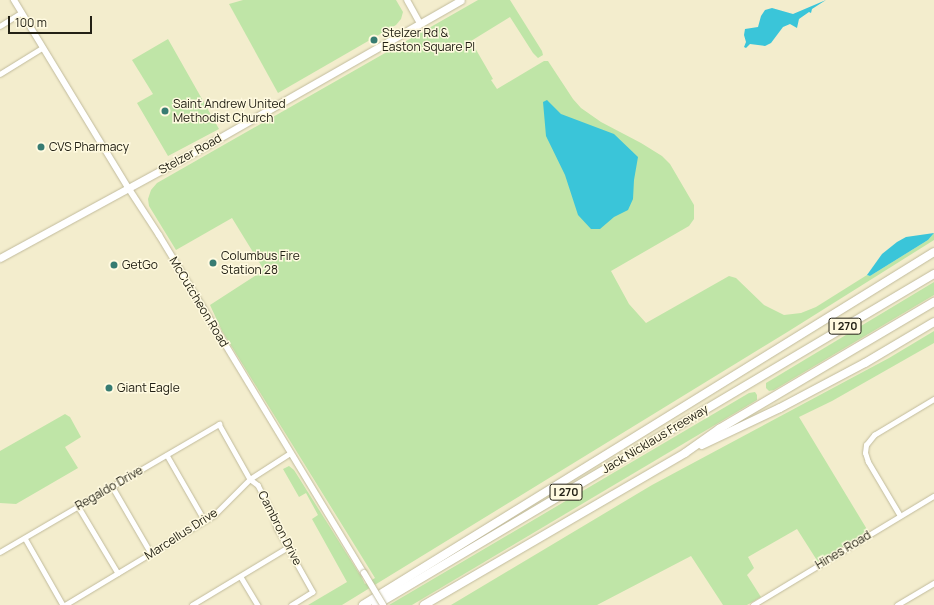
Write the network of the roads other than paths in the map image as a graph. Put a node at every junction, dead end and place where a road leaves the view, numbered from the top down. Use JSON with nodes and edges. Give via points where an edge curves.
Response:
{"nodes":[{"id":1,"x":14,"y":0,"type":"edge"},
{"id":2,"x":407,"y":0,"type":"edge"},
{"id":3,"x":462,"y":0,"type":"edge"},
{"id":4,"x":21,"y":13,"type":"junction"},
{"id":5,"x":420,"y":24,"type":"junction"},
{"id":6,"x":0,"y":26,"type":"edge"},
{"id":7,"x":42,"y":48,"type":"junction"},
{"id":8,"x":0,"y":74,"type":"edge"},
{"id":9,"x":129,"y":189,"type":"junction"},
{"id":10,"x":934,"y":252,"type":"edge"},
{"id":11,"x":0,"y":258,"type":"edge"},
{"id":12,"x":934,"y":274,"type":"edge"},
{"id":13,"x":934,"y":302,"type":"edge"},
{"id":14,"x":934,"y":322,"type":"edge"},
{"id":15,"x":934,"y":399,"type":"edge"},
{"id":16,"x":219,"y":424,"type":"joint"},
{"id":17,"x":290,"y":453,"type":"junction"},
{"id":18,"x":685,"y":453,"type":"junction"},
{"id":19,"x":167,"y":455,"type":"junction"},
{"id":20,"x":250,"y":479,"type":"junction"},
{"id":21,"x":112,"y":486,"type":"junction"},
{"id":22,"x":934,"y":496,"type":"edge"},
{"id":23,"x":78,"y":506,"type":"junction"},
{"id":24,"x":900,"y":516,"type":"junction"},
{"id":25,"x":205,"y":521,"type":"junction"},
{"id":26,"x":25,"y":538,"type":"junction"},
{"id":27,"x":288,"y":548,"type":"junction"},
{"id":28,"x":0,"y":552,"type":"edge"},
{"id":29,"x":151,"y":553,"type":"junction"},
{"id":30,"x":118,"y":574,"type":"junction"},
{"id":31,"x":241,"y":577,"type":"junction"},
{"id":32,"x":934,"y":583,"type":"edge"},
{"id":33,"x":903,"y":604,"type":"edge"},
{"id":34,"x":64,"y":605,"type":"edge"},
{"id":35,"x":192,"y":605,"type":"edge"},
{"id":36,"x":258,"y":605,"type":"edge"},
{"id":37,"x":292,"y":605,"type":"edge"},
{"id":38,"x":363,"y":605,"type":"edge"},
{"id":39,"x":376,"y":605,"type":"edge"},
{"id":40,"x":383,"y":605,"type":"edge"},
{"id":41,"x":424,"y":605,"type":"edge"},
{"id":42,"x":753,"y":605,"type":"edge"},
{"id":43,"x":897,"y":605,"type":"edge"}],
"edges":[{"from":1,"to":4,"type":"main road","name":"McCutcheon Road"},
{"from":2,"to":5,"type":"main road"},
{"from":3,"to":5,"type":"main road","name":"Stelzer Road"},
{"from":4,"to":6,"type":"street"},
{"from":4,"to":7,"type":"main road","name":"McCutcheon Road"},
{"from":5,"to":9,"type":"main road","name":"Stelzer Road"},
{"from":7,"to":8,"type":"street"},
{"from":7,"to":9,"type":"main road","name":"McCutcheon Road"},
{"from":9,"to":11,"type":"main road","name":"Stelzer Road"},
{"from":9,"to":17,"type":"main road","name":"McCutcheon Road"},
{"from":10,"to":38,"type":"highway"},
{"from":12,"to":39,"type":"highway","name":"Jack Nicklaus Freeway","number":"I 270"},
{"from":13,"to":18,"type":"highway","name":"Jack Nicklaus Freeway","number":"I 270","via":[[719,429]]},
{"from":14,"to":18,"type":"highway","via":[[865,363],[780,408]]},
{"from":15,"to":24,"type":"street","via":[[874,435],[866,444],[868,462]]},
{"from":16,"to":19,"type":"street","name":"Regaldo Drive"},
{"from":16,"to":20,"type":"street","name":"Cambron Drive"},
{"from":17,"to":20,"type":"street","name":"Marcellus Drive"},
{"from":17,"to":40,"type":"main road","name":"McCutcheon Road","bridge":true},
{"from":18,"to":41,"type":"highway","name":"Jack Nicklaus Freeway","number":"I 270"},
{"from":19,"to":21,"type":"street","name":"Regaldo Drive"},
{"from":19,"to":25,"type":"street"},
{"from":20,"to":25,"type":"street","name":"Marcellus Drive"},
{"from":20,"to":27,"type":"street","name":"Cambron Drive","via":[[258,485]]},
{"from":21,"to":23,"type":"street","name":"Regaldo Drive"},
{"from":21,"to":29,"type":"street"},
{"from":22,"to":24,"type":"street","name":"Hines Road"},
{"from":23,"to":26,"type":"street","name":"Regaldo Drive"},
{"from":23,"to":30,"type":"street"},
{"from":24,"to":42,"type":"street","name":"Hines Road"},
{"from":25,"to":29,"type":"street","name":"Marcellus Drive"},
{"from":26,"to":28,"type":"street","name":"Regaldo Drive"},
{"from":26,"to":34,"type":"street"},
{"from":27,"to":31,"type":"street"},
{"from":27,"to":37,"type":"street","name":"Cambron Drive","via":[[313,592]]},
{"from":29,"to":30,"type":"street","name":"Marcellus Drive"},
{"from":30,"to":34,"type":"street","name":"Marcellus Drive"},
{"from":31,"to":35,"type":"street"},
{"from":31,"to":36,"type":"street"},
{"from":32,"to":33,"type":"street"},
{"from":33,"to":43,"type":"street"}]}
